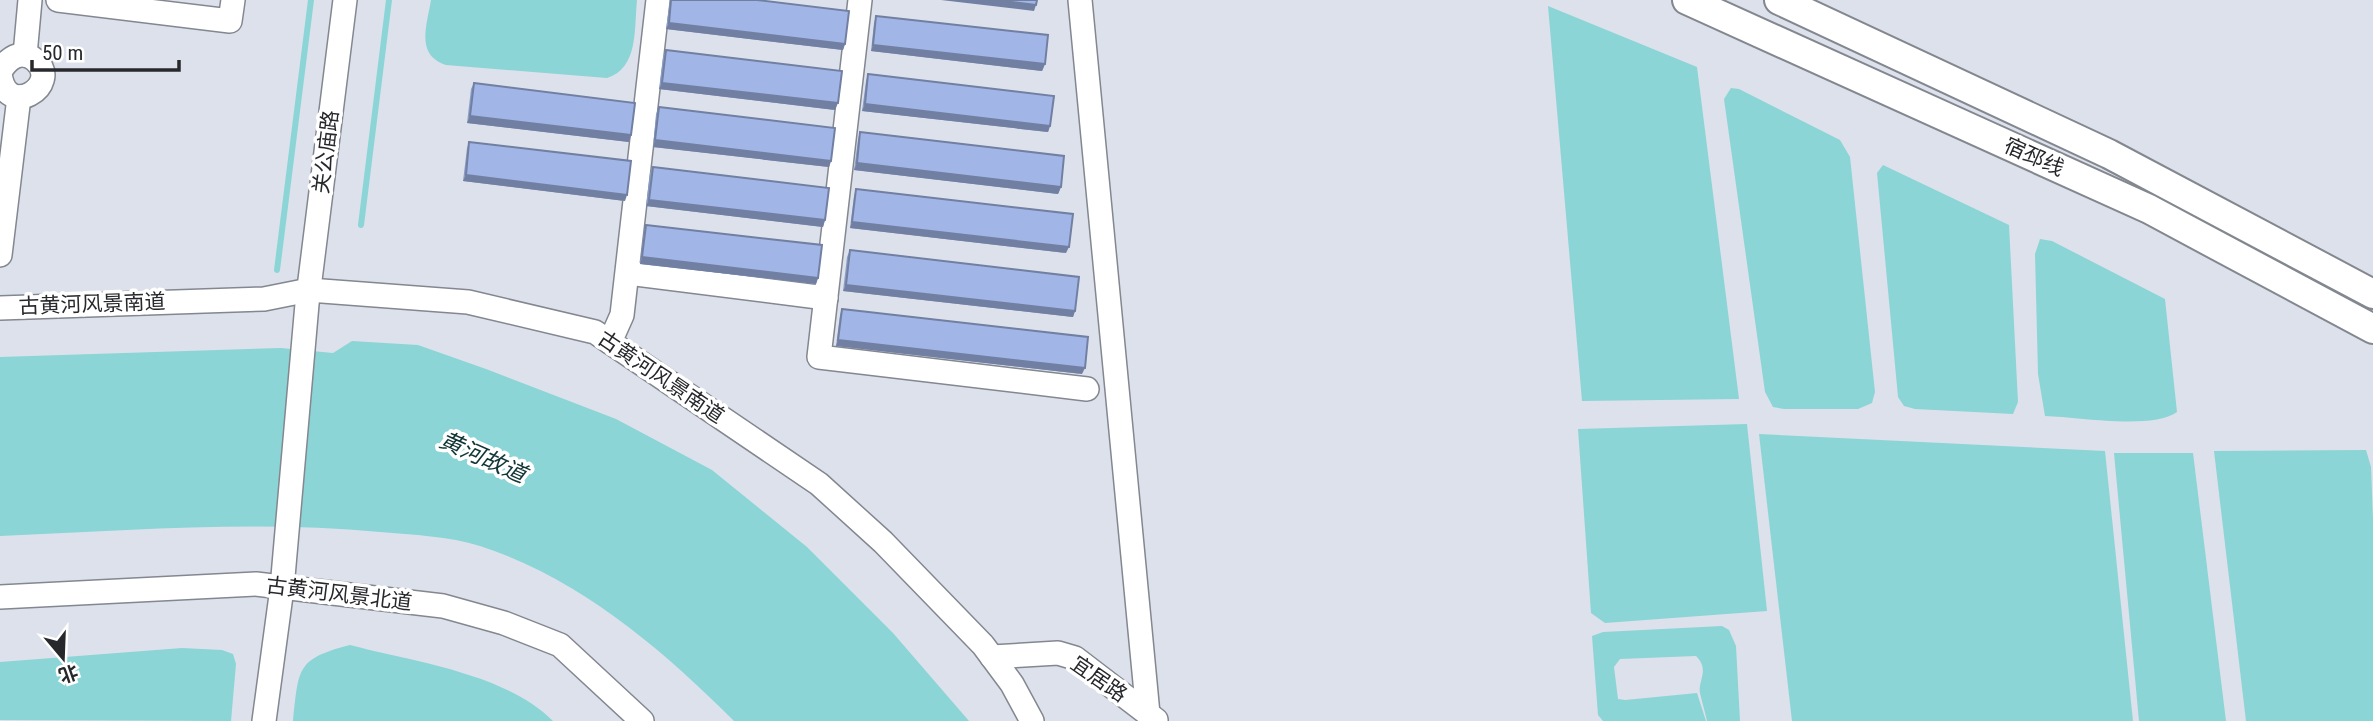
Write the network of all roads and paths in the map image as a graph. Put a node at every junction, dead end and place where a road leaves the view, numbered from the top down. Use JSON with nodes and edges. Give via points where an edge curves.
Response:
{"nodes":[{"id":1,"x":30,"y":0,"type":"edge"},
{"id":2,"x":58,"y":0,"type":"edge"},
{"id":3,"x":233,"y":0,"type":"edge"},
{"id":4,"x":345,"y":0,"type":"edge"},
{"id":5,"x":658,"y":0,"type":"edge"},
{"id":6,"x":860,"y":0,"type":"edge"},
{"id":7,"x":1080,"y":0,"type":"edge"},
{"id":8,"x":1686,"y":0,"type":"edge"},
{"id":9,"x":1780,"y":0,"type":"edge"},
{"id":10,"x":25,"y":55,"type":"junction"},
{"id":11,"x":0,"y":72,"type":"edge"},
{"id":12,"x":19,"y":97,"type":"junction"},
{"id":13,"x":0,"y":256,"type":"edge"},
{"id":14,"x":628,"y":272,"type":"junction"},
{"id":15,"x":2373,"y":293,"type":"edge"},
{"id":16,"x":308,"y":297,"type":"junction"},
{"id":17,"x":826,"y":298,"type":"junction"},
{"id":18,"x":0,"y":307,"type":"edge"},
{"id":19,"x":2373,"y":329,"type":"edge"},
{"id":20,"x":610,"y":342,"type":"junction"},
{"id":21,"x":1087,"y":389,"type":"dead end"},
{"id":22,"x":284,"y":578,"type":"junction"},
{"id":23,"x":0,"y":597,"type":"edge"},
{"id":24,"x":992,"y":657,"type":"junction"},
{"id":25,"x":1153,"y":718,"type":"edge"},
{"id":26,"x":264,"y":721,"type":"edge"},
{"id":27,"x":642,"y":721,"type":"edge"},
{"id":28,"x":1032,"y":721,"type":"edge"}],
"edges":[{"from":1,"to":10,"type":"street"},
{"from":2,"to":3,"type":"street","via":[[230,21]]},
{"from":4,"to":16,"type":"street","name":"关公庙路"},
{"from":5,"to":14,"type":"street"},
{"from":6,"to":17,"type":"street"},
{"from":7,"to":25,"type":"street"},
{"from":8,"to":19,"type":"main road","name":"宿邳线","via":[[2148,209]]},
{"from":9,"to":15,"type":"main road","name":"宿邳线","via":[[2109,154]]},
{"from":10,"to":11,"type":"street","via":[[5,61]]},
{"from":10,"to":12,"type":"street","via":[[35,60],[42,79],[30,96]]},
{"from":11,"to":12,"type":"street","via":[[1,84]]},
{"from":12,"to":13,"type":"street"},
{"from":14,"to":17,"type":"street"},
{"from":14,"to":20,"type":"street","via":[[622,315]]},
{"from":16,"to":18,"type":"street","name":"古黄河风景南道"},
{"from":16,"to":20,"type":"street","name":"古黄河风景南道","via":[[468,302],[595,332]]},
{"from":16,"to":22,"type":"street","name":"关公庙路"},
{"from":17,"to":21,"type":"street","via":[[819,357]]},
{"from":20,"to":24,"type":"street","name":"古黄河风景南道","via":[[819,484],[883,542]]},
{"from":22,"to":23,"type":"street","name":"古黄河风景北道","via":[[256,584]]},
{"from":22,"to":26,"type":"street","name":"关公庙路"},
{"from":22,"to":27,"type":"street","name":"古黄河风景北道","via":[[443,606],[504,622],[560,645]]},
{"from":24,"to":25,"type":"street","name":"宜居路","via":[[1058,653],[1075,658]]},
{"from":24,"to":28,"type":"street","name":"古黄河风景南道"}]}
